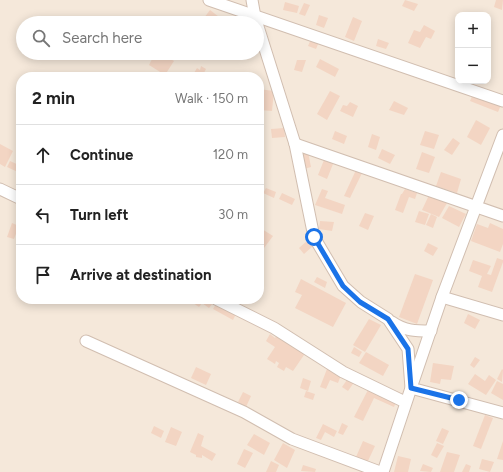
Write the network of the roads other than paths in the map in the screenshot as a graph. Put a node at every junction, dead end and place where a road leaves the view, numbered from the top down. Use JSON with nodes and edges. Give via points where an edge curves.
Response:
{"nodes":[{"id":1,"x":209,"y":0,"type":"edge"},
{"id":2,"x":252,"y":0,"type":"edge"},
{"id":3,"x":252,"y":16,"type":"edge"},
{"id":4,"x":255,"y":16,"type":"edge"},
{"id":5,"x":264,"y":20,"type":"edge"},
{"id":6,"x":264,"y":46,"type":"edge"},
{"id":7,"x":503,"y":102,"type":"edge"},
{"id":8,"x":503,"y":135,"type":"edge"},
{"id":9,"x":295,"y":144,"type":"junction"},
{"id":10,"x":0,"y":189,"type":"edge"},
{"id":11,"x":16,"y":197,"type":"edge"},
{"id":12,"x":477,"y":207,"type":"junction"},
{"id":13,"x":503,"y":216,"type":"edge"},
{"id":14,"x":442,"y":297,"type":"junction"},
{"id":15,"x":226,"y":304,"type":"edge"},
{"id":16,"x":503,"y":315,"type":"edge"},
{"id":17,"x":388,"y":319,"type":"junction"},
{"id":18,"x":430,"y":331,"type":"junction"},
{"id":19,"x":86,"y":341,"type":"dead end"},
{"id":20,"x":411,"y":388,"type":"junction"},
{"id":21,"x":405,"y":402,"type":"junction"},
{"id":22,"x":503,"y":412,"type":"edge"},
{"id":23,"x":382,"y":472,"type":"edge"}],
"edges":[{"from":1,"to":3,"type":"street"},
{"from":2,"to":4,"type":"street"},
{"from":5,"to":7,"type":"street"},
{"from":6,"to":9,"type":"street"},
{"from":8,"to":12,"type":"street"},
{"from":9,"to":12,"type":"street"},
{"from":9,"to":17,"type":"street","via":[[310,222],[320,249],[350,294]]},
{"from":10,"to":11,"type":"street"},
{"from":12,"to":13,"type":"street"},
{"from":12,"to":14,"type":"street"},
{"from":14,"to":16,"type":"street"},
{"from":14,"to":18,"type":"street"},
{"from":15,"to":21,"type":"street","via":[[274,328],[342,372]]},
{"from":17,"to":18,"type":"street","via":[[401,329]]},
{"from":17,"to":20,"type":"street","via":[[408,349]]},
{"from":18,"to":20,"type":"street"},
{"from":19,"to":23,"type":"street","via":[[244,412],[292,439]]},
{"from":20,"to":21,"type":"street"},
{"from":20,"to":22,"type":"street"},
{"from":21,"to":23,"type":"street"}]}
